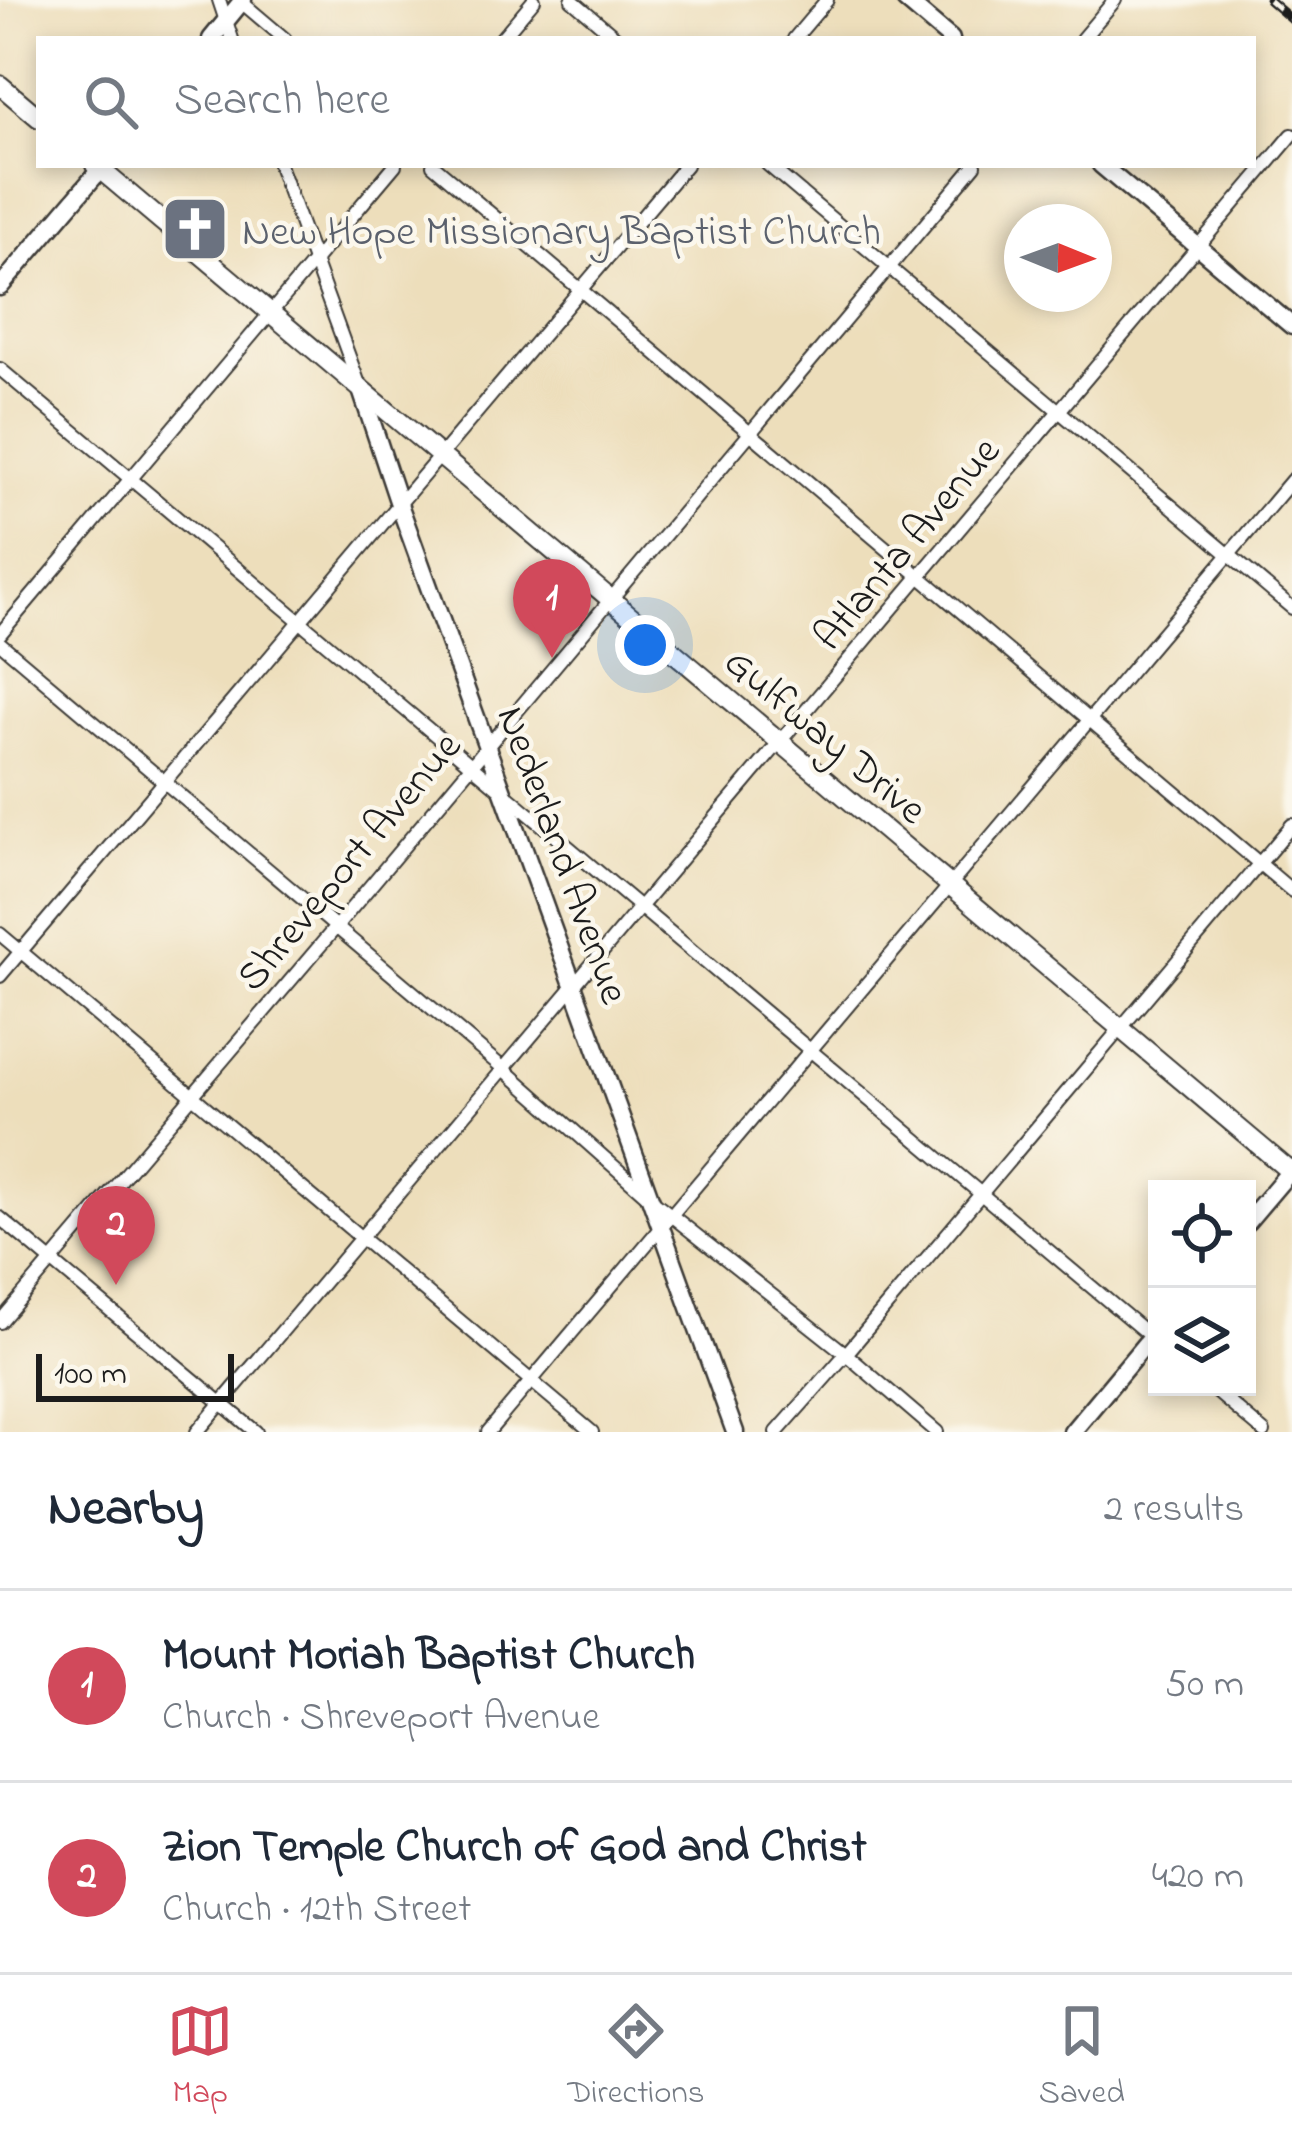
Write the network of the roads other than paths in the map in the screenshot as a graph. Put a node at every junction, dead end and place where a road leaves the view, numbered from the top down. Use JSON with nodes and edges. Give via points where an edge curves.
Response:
{"nodes":[{"id":1,"x":219,"y":0,"type":"edge"},
{"id":2,"x":534,"y":0,"type":"edge"},
{"id":3,"x":572,"y":0,"type":"edge"},
{"id":4,"x":826,"y":0,"type":"edge"},
{"id":5,"x":905,"y":0,"type":"edge"},
{"id":6,"x":1115,"y":0,"type":"edge"},
{"id":7,"x":241,"y":1,"type":"edge"},
{"id":8,"x":229,"y":30,"type":"edge"},
{"id":9,"x":282,"y":36,"type":"edge"},
{"id":10,"x":504,"y":36,"type":"edge"},
{"id":11,"x":614,"y":36,"type":"edge"},
{"id":12,"x":796,"y":36,"type":"edge"},
{"id":13,"x":948,"y":36,"type":"edge"},
{"id":14,"x":1085,"y":36,"type":"edge"},
{"id":15,"x":0,"y":86,"type":"edge"},
{"id":16,"x":36,"y":116,"type":"edge"},
{"id":17,"x":1292,"y":135,"type":"edge"},
{"id":18,"x":98,"y":168,"type":"edge"},
{"id":19,"x":102,"y":168,"type":"edge"},
{"id":20,"x":280,"y":168,"type":"edge"},
{"id":21,"x":392,"y":168,"type":"edge"},
{"id":22,"x":436,"y":168,"type":"edge"},
{"id":23,"x":683,"y":168,"type":"edge"},
{"id":24,"x":772,"y":168,"type":"edge"},
{"id":25,"x":972,"y":168,"type":"edge"},
{"id":26,"x":1105,"y":168,"type":"edge"},
{"id":27,"x":1198,"y":246,"type":"junction"},
{"id":28,"x":314,"y":262,"type":"junction"},
{"id":29,"x":890,"y":267,"type":"junction"},
{"id":30,"x":0,"y":287,"type":"edge"},
{"id":31,"x":579,"y":291,"type":"junction"},
{"id":32,"x":269,"y":312,"type":"junction"},
{"id":33,"x":1292,"y":326,"type":"edge"},
{"id":34,"x":0,"y":369,"type":"edge"},
{"id":35,"x":359,"y":386,"type":"junction"},
{"id":36,"x":1058,"y":411,"type":"junction"},
{"id":37,"x":750,"y":435,"type":"junction"},
{"id":38,"x":440,"y":455,"type":"junction"},
{"id":39,"x":129,"y":478,"type":"junction"},
{"id":40,"x":1292,"y":480,"type":"edge"},
{"id":41,"x":400,"y":507,"type":"junction"},
{"id":42,"x":1228,"y":555,"type":"junction"},
{"id":43,"x":918,"y":577,"type":"junction"},
{"id":44,"x":611,"y":599,"type":"junction"},
{"id":45,"x":1292,"y":608,"type":"edge"},
{"id":46,"x":299,"y":620,"type":"junction"},
{"id":47,"x":0,"y":638,"type":"edge"},
{"id":48,"x":1089,"y":720,"type":"junction"},
{"id":49,"x":780,"y":741,"type":"junction"},
{"id":50,"x":488,"y":746,"type":"junction"},
{"id":51,"x":470,"y":764,"type":"junction"},
{"id":52,"x":166,"y":782,"type":"junction"},
{"id":53,"x":503,"y":790,"type":"junction"},
{"id":54,"x":1292,"y":824,"type":"edge"},
{"id":55,"x":1259,"y":863,"type":"junction"},
{"id":56,"x":950,"y":885,"type":"junction"},
{"id":57,"x":1292,"y":891,"type":"edge"},
{"id":58,"x":641,"y":907,"type":"junction"},
{"id":59,"x":336,"y":927,"type":"junction"},
{"id":60,"x":0,"y":934,"type":"edge"},
{"id":61,"x":21,"y":952,"type":"junction"},
{"id":62,"x":0,"y":976,"type":"edge"},
{"id":63,"x":574,"y":985,"type":"junction"},
{"id":64,"x":1120,"y":1028,"type":"junction"},
{"id":65,"x":810,"y":1050,"type":"junction"},
{"id":66,"x":504,"y":1069,"type":"junction"},
{"id":67,"x":193,"y":1095,"type":"junction"},
{"id":68,"x":1291,"y":1171,"type":"edge"},
{"id":69,"x":980,"y":1193,"type":"junction"},
{"id":70,"x":653,"y":1201,"type":"junction"},
{"id":71,"x":1256,"y":1212,"type":"edge"},
{"id":72,"x":0,"y":1218,"type":"edge"},
{"id":73,"x":666,"y":1221,"type":"junction"},
{"id":74,"x":361,"y":1236,"type":"junction"},
{"id":75,"x":52,"y":1261,"type":"junction"},
{"id":76,"x":0,"y":1322,"type":"edge"},
{"id":77,"x":1148,"y":1330,"type":"edge"},
{"id":78,"x":1148,"y":1344,"type":"edge"},
{"id":79,"x":846,"y":1354,"type":"junction"},
{"id":80,"x":531,"y":1381,"type":"junction"},
{"id":81,"x":1221,"y":1396,"type":"edge"},
{"id":82,"x":221,"y":1403,"type":"junction"},
{"id":83,"x":197,"y":1432,"type":"edge"},
{"id":84,"x":256,"y":1432,"type":"edge"},
{"id":85,"x":488,"y":1432,"type":"edge"},
{"id":86,"x":592,"y":1432,"type":"edge"},
{"id":87,"x":735,"y":1432,"type":"edge"},
{"id":88,"x":777,"y":1432,"type":"edge"},
{"id":89,"x":937,"y":1432,"type":"edge"},
{"id":90,"x":1072,"y":1432,"type":"edge"},
{"id":91,"x":1264,"y":1432,"type":"edge"}],
"edges":[{"from":1,"to":8,"type":"street"},
{"from":2,"to":10,"type":"street"},
{"from":3,"to":11,"type":"street"},
{"from":4,"to":12,"type":"street"},
{"from":5,"to":13,"type":"street"},
{"from":6,"to":14,"type":"street"},
{"from":7,"to":8,"type":"street"},
{"from":7,"to":9,"type":"street"},
{"from":15,"to":16,"type":"main road"},
{"from":17,"to":27,"type":"street","name":"Atlanta Avenue"},
{"from":18,"to":30,"type":"street"},
{"from":19,"to":32,"type":"main road","name":"Gulfway Drive"},
{"from":20,"to":28,"type":"street","name":"Nederland Avenue"},
{"from":21,"to":28,"type":"street"},
{"from":22,"to":31,"type":"street"},
{"from":23,"to":31,"type":"street"},
{"from":24,"to":29,"type":"street"},
{"from":25,"to":29,"type":"street","name":"Shreveport Avenue"},
{"from":26,"to":27,"type":"street"},
{"from":27,"to":33,"type":"street"},
{"from":27,"to":36,"type":"street","name":"Atlanta Avenue"},
{"from":28,"to":32,"type":"street"},
{"from":28,"to":35,"type":"street","name":"Nederland Avenue"},
{"from":29,"to":36,"type":"street"},
{"from":29,"to":37,"type":"street","name":"Shreveport Avenue"},
{"from":31,"to":37,"type":"street"},
{"from":31,"to":38,"type":"street"},
{"from":32,"to":35,"type":"main road","name":"Gulfway Drive"},
{"from":32,"to":39,"type":"street"},
{"from":34,"to":39,"type":"street"},
{"from":35,"to":38,"type":"main road","name":"Gulfway Drive"},
{"from":35,"to":41,"type":"street","name":"Nederland Avenue"},
{"from":36,"to":42,"type":"street"},
{"from":36,"to":43,"type":"street","name":"Atlanta Avenue"},
{"from":37,"to":43,"type":"street"},
{"from":37,"to":44,"type":"street","name":"Shreveport Avenue"},
{"from":38,"to":41,"type":"street"},
{"from":38,"to":44,"type":"main road","name":"Gulfway Drive"},
{"from":39,"to":46,"type":"street"},
{"from":39,"to":47,"type":"street"},
{"from":40,"to":42,"type":"street"},
{"from":41,"to":46,"type":"street"},
{"from":41,"to":50,"type":"street","name":"Nederland Avenue"},
{"from":42,"to":45,"type":"street"},
{"from":42,"to":48,"type":"street"},
{"from":43,"to":48,"type":"street"},
{"from":43,"to":49,"type":"street","name":"Atlanta Avenue"},
{"from":44,"to":49,"type":"main road","name":"Gulfway Drive"},
{"from":44,"to":50,"type":"street","name":"Shreveport Avenue"},
{"from":46,"to":51,"type":"street"},
{"from":46,"to":52,"type":"street"},
{"from":47,"to":52,"type":"street"},
{"from":48,"to":55,"type":"street"},
{"from":48,"to":56,"type":"street"},
{"from":49,"to":56,"type":"main road","name":"Gulfway Drive"},
{"from":49,"to":58,"type":"street","name":"Atlanta Avenue"},
{"from":50,"to":51,"type":"street","name":"Shreveport Avenue"},
{"from":50,"to":53,"type":"street","name":"Nederland Avenue"},
{"from":51,"to":53,"type":"street"},
{"from":51,"to":59,"type":"street","name":"Shreveport Avenue"},
{"from":52,"to":59,"type":"street"},
{"from":52,"to":61,"type":"street"},
{"from":53,"to":58,"type":"street"},
{"from":53,"to":63,"type":"street","name":"Nederland Avenue"},
{"from":54,"to":55,"type":"street"},
{"from":55,"to":57,"type":"street"},
{"from":55,"to":64,"type":"street"},
{"from":56,"to":64,"type":"main road","name":"Gulfway Drive"},
{"from":56,"to":65,"type":"street"},
{"from":58,"to":63,"type":"street","name":"Atlanta Avenue"},
{"from":58,"to":65,"type":"street"},
{"from":59,"to":66,"type":"street"},
{"from":59,"to":67,"type":"street","name":"Shreveport Avenue"},
{"from":60,"to":61,"type":"street"},
{"from":61,"to":62,"type":"street"},
{"from":61,"to":67,"type":"street"},
{"from":63,"to":66,"type":"street","name":"Atlanta Avenue"},
{"from":63,"to":70,"type":"street","name":"Nederland Avenue"},
{"from":64,"to":68,"type":"main road","name":"Gulfway Drive"},
{"from":64,"to":69,"type":"street"},
{"from":65,"to":69,"type":"street"},
{"from":65,"to":73,"type":"street"},
{"from":66,"to":70,"type":"street"},
{"from":66,"to":74,"type":"street","name":"Atlanta Avenue"},
{"from":67,"to":74,"type":"street"},
{"from":67,"to":75,"type":"street","name":"Shreveport Avenue"},
{"from":68,"to":71,"type":"street"},
{"from":69,"to":77,"type":"street"},
{"from":69,"to":79,"type":"street"},
{"from":70,"to":73,"type":"street","name":"Nederland Avenue"},
{"from":72,"to":75,"type":"street"},
{"from":73,"to":79,"type":"street"},
{"from":73,"to":80,"type":"street"},
{"from":73,"to":87,"type":"street","name":"Nederland Avenue"},
{"from":74,"to":80,"type":"street"},
{"from":74,"to":82,"type":"street","name":"Atlanta Avenue"},
{"from":75,"to":76,"type":"street","name":"Shreveport Avenue"},
{"from":75,"to":82,"type":"street"},
{"from":78,"to":90,"type":"street"},
{"from":79,"to":88,"type":"street"},
{"from":79,"to":89,"type":"street"},
{"from":80,"to":85,"type":"street"},
{"from":80,"to":86,"type":"street"},
{"from":81,"to":91,"type":"street"},
{"from":82,"to":83,"type":"street","name":"Atlanta Avenue"},
{"from":82,"to":84,"type":"street"}]}
